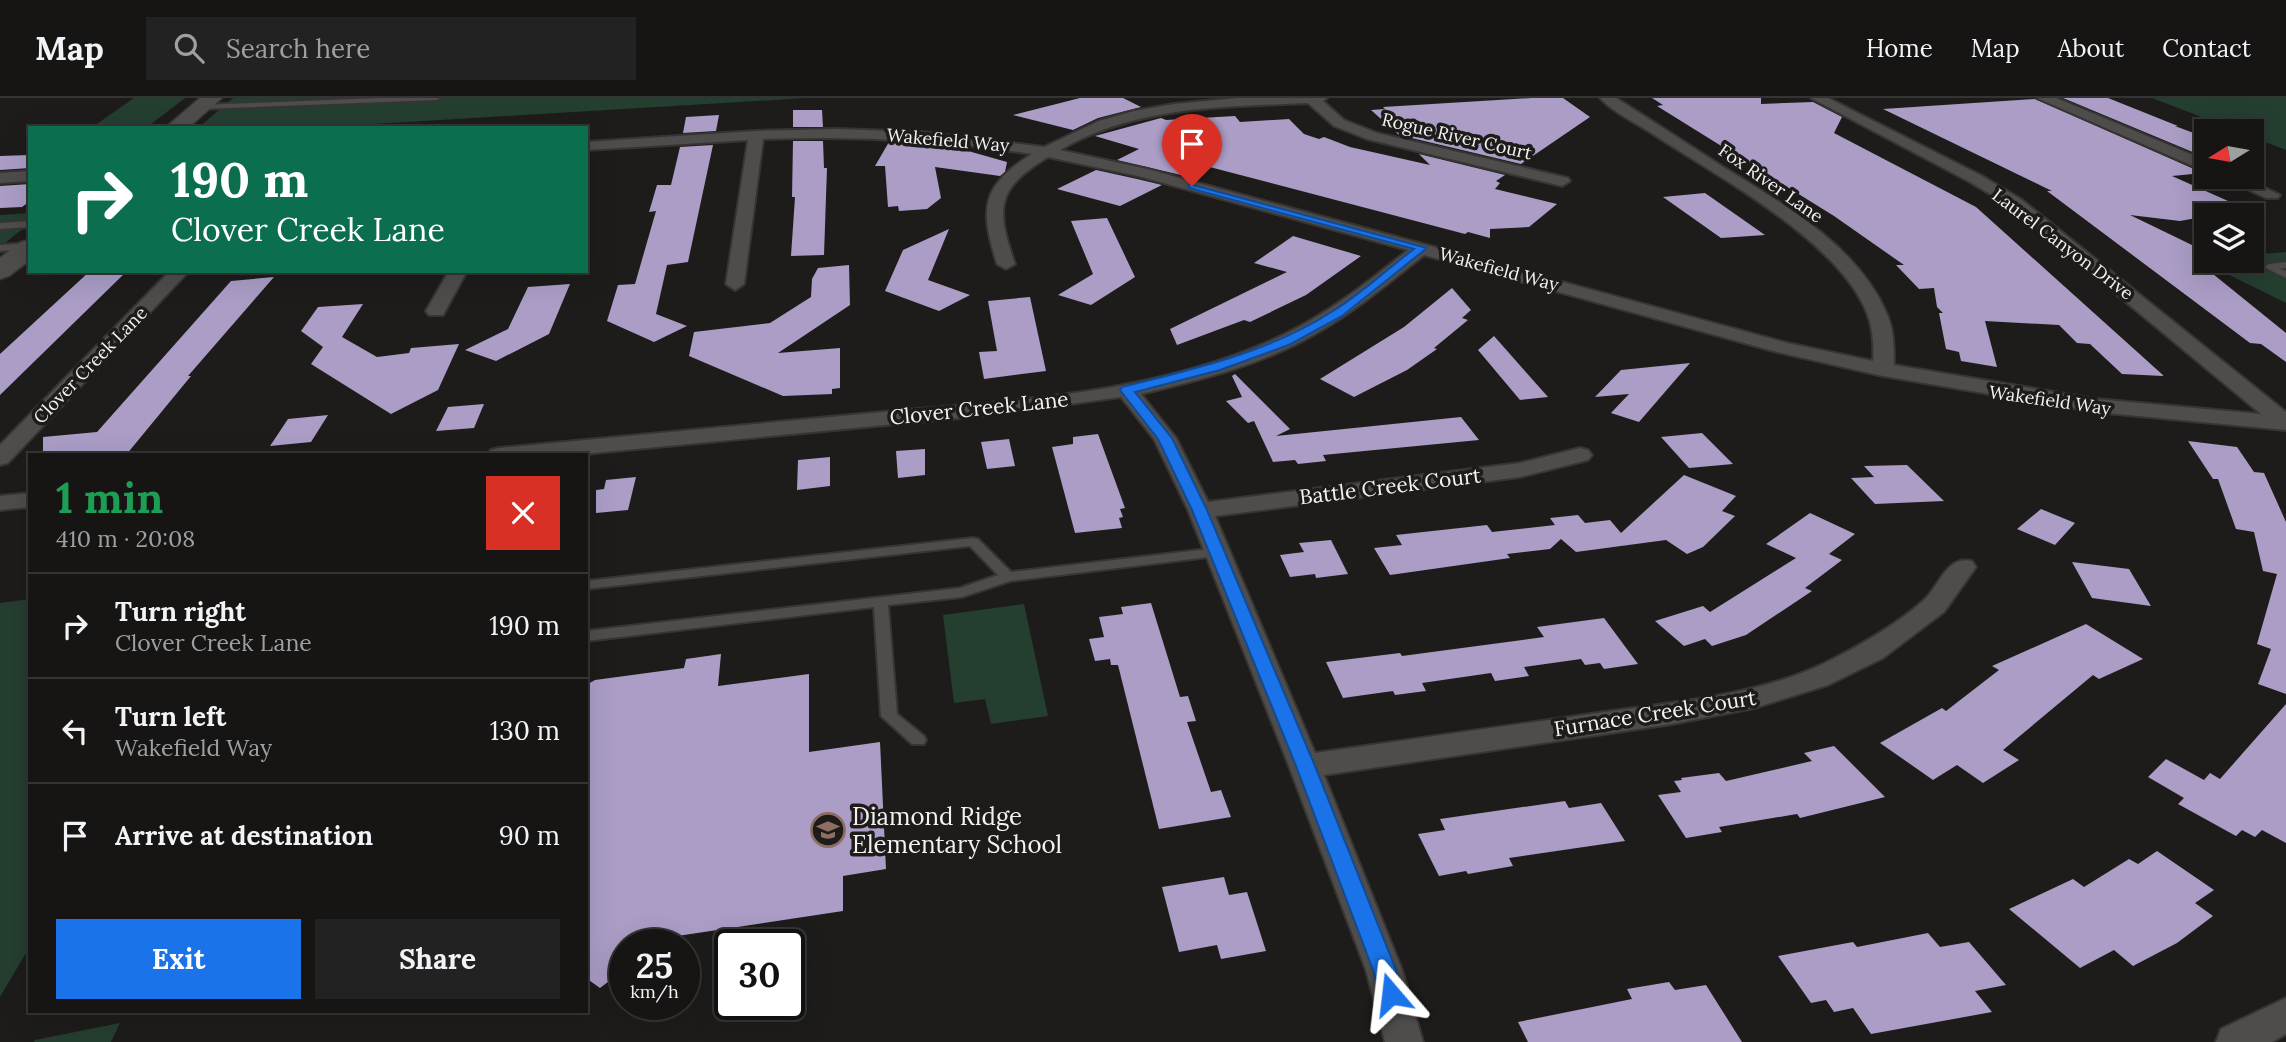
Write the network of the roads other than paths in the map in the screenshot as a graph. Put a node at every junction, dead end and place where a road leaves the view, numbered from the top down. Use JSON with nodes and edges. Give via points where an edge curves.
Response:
{"nodes":[{"id":1,"x":269,"y":98,"type":"edge"},
{"id":2,"x":436,"y":98,"type":"edge"},
{"id":3,"x":1320,"y":98,"type":"edge"},
{"id":4,"x":1607,"y":98,"type":"edge"},
{"id":5,"x":1818,"y":98,"type":"edge"},
{"id":6,"x":2044,"y":98,"type":"edge"},
{"id":7,"x":1312,"y":99,"type":"edge"},
{"id":8,"x":206,"y":102,"type":"edge"},
{"id":9,"x":240,"y":105,"type":"junction"},
{"id":10,"x":177,"y":126,"type":"edge"},
{"id":11,"x":756,"y":135,"type":"junction"},
{"id":12,"x":588,"y":146,"type":"edge"},
{"id":13,"x":1047,"y":151,"type":"junction"},
{"id":14,"x":2194,"y":161,"type":"edge"},
{"id":15,"x":28,"y":176,"type":"edge"},
{"id":16,"x":0,"y":178,"type":"edge"},
{"id":17,"x":1562,"y":181,"type":"dead end"},
{"id":18,"x":2258,"y":189,"type":"edge"},
{"id":19,"x":2272,"y":195,"type":"dead end"},
{"id":20,"x":28,"y":224,"type":"edge"},
{"id":21,"x":0,"y":226,"type":"edge"},
{"id":22,"x":28,"y":246,"type":"edge"},
{"id":23,"x":0,"y":248,"type":"edge"},
{"id":24,"x":28,"y":248,"type":"edge"},
{"id":25,"x":1422,"y":248,"type":"junction"},
{"id":26,"x":1006,"y":264,"type":"dead end"},
{"id":27,"x":2286,"y":265,"type":"edge"},
{"id":28,"x":0,"y":271,"type":"edge"},
{"id":29,"x":178,"y":273,"type":"edge"},
{"id":30,"x":457,"y":273,"type":"edge"},
{"id":31,"x":2286,"y":276,"type":"edge"},
{"id":32,"x":735,"y":284,"type":"dead end"},
{"id":33,"x":2286,"y":285,"type":"edge"},
{"id":34,"x":436,"y":311,"type":"dead end"},
{"id":35,"x":1883,"y":370,"type":"junction"},
{"id":36,"x":1127,"y":390,"type":"junction"},
{"id":37,"x":2286,"y":422,"type":"edge"},
{"id":38,"x":520,"y":453,"type":"edge"},
{"id":39,"x":1580,"y":455,"type":"dead end"},
{"id":40,"x":0,"y":458,"type":"edge"},
{"id":41,"x":28,"y":500,"type":"edge"},
{"id":42,"x":0,"y":503,"type":"edge"},
{"id":43,"x":1200,"y":510,"type":"junction"},
{"id":44,"x":1217,"y":552,"type":"junction"},
{"id":45,"x":1963,"y":567,"type":"dead end"},
{"id":46,"x":1008,"y":577,"type":"junction"},
{"id":47,"x":588,"y":585,"type":"edge"},
{"id":48,"x":881,"y":602,"type":"junction"},
{"id":49,"x":588,"y":636,"type":"edge"},
{"id":50,"x":918,"y":740,"type":"dead end"},
{"id":51,"x":1306,"y":766,"type":"junction"},
{"id":52,"x":2286,"y":1015,"type":"edge"},
{"id":53,"x":1404,"y":1042,"type":"edge"},
{"id":54,"x":2235,"y":1042,"type":"edge"}],
"edges":[{"from":1,"to":9,"type":"lane"},
{"from":2,"to":9,"type":"lane"},
{"from":3,"to":7,"type":"street"},
{"from":4,"to":35,"type":"street","name":"Fox River Lane","via":[[1778,208],[1821,242],[1859,282],[1876,311],[1885,340]]},
{"from":5,"to":37,"type":"street","name":"Laurel Canyon Drive","via":[[2016,203]]},
{"from":6,"to":14,"type":"street"},
{"from":7,"to":13,"type":"street","via":[[1154,110],[1098,124]]},
{"from":7,"to":17,"type":"street","name":"Rogue River Court","via":[[1339,123],[1373,136]]},
{"from":8,"to":9,"type":"lane"},
{"from":8,"to":10,"type":"main road"},
{"from":11,"to":12,"type":"street","name":"Wakefield Way"},
{"from":11,"to":13,"type":"street","name":"Wakefield Way","via":[[919,136]]},
{"from":11,"to":32,"type":"street"},
{"from":13,"to":25,"type":"street","name":"Wakefield Way"},
{"from":13,"to":26,"type":"street","via":[[1013,173],[996,197],[995,227]]},
{"from":15,"to":16,"type":"street"},
{"from":18,"to":19,"type":"street"},
{"from":20,"to":21,"type":"lane"},
{"from":22,"to":23,"type":"lane"},
{"from":24,"to":28,"type":"main road"},
{"from":25,"to":35,"type":"street","name":"Wakefield Way","via":[[1784,348]]},
{"from":25,"to":36,"type":"street","name":"Clover Creek Lane","via":[[1338,314],[1287,341],[1216,368]]},
{"from":27,"to":31,"type":"lane","via":[[2269,267]]},
{"from":29,"to":40,"type":"street","name":"Clover Creek Lane"},
{"from":30,"to":34,"type":"street"},
{"from":31,"to":33,"type":"lane","via":[[2273,278]]},
{"from":35,"to":37,"type":"street","name":"Wakefield Way","via":[[2104,408]]},
{"from":36,"to":38,"type":"street","name":"Clover Creek Lane"},
{"from":36,"to":43,"type":"street","via":[[1165,438]]},
{"from":39,"to":43,"type":"street","name":"Battle Creek Court","via":[[1520,470]]},
{"from":41,"to":42,"type":"street"},
{"from":43,"to":44,"type":"street"},
{"from":44,"to":46,"type":"lane"},
{"from":44,"to":51,"type":"street"},
{"from":45,"to":51,"type":"street","name":"Furnace Creek Court","via":[[1934,606],[1873,651],[1818,678],[1754,698]]},
{"from":46,"to":47,"type":"lane","via":[[973,542]]},
{"from":46,"to":48,"type":"lane","via":[[962,592]]},
{"from":48,"to":49,"type":"lane"},
{"from":48,"to":50,"type":"lane","via":[[889,716]]},
{"from":51,"to":53,"type":"street","via":[[1384,970]]},
{"from":52,"to":54,"type":"street"}]}
